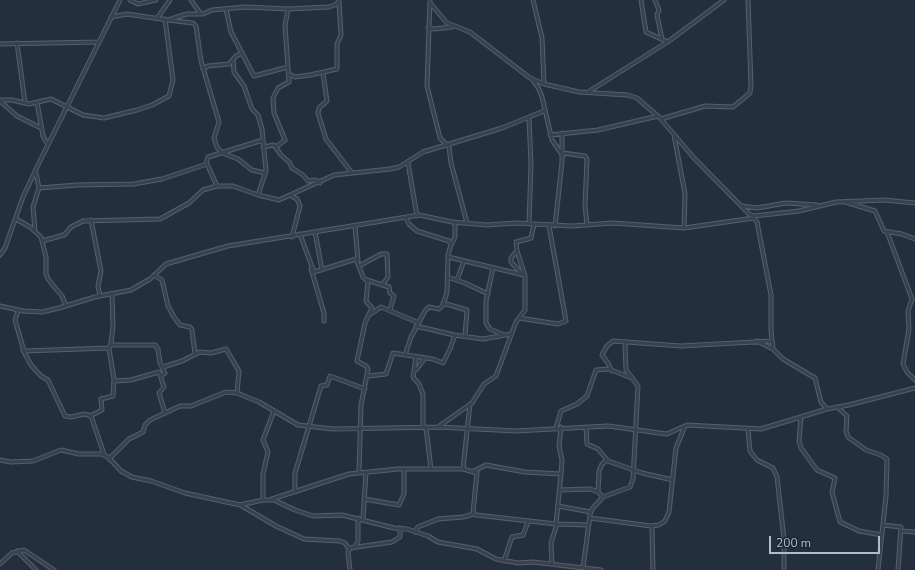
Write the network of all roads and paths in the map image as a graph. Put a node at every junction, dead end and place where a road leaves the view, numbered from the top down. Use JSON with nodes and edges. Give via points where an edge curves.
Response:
{"nodes":[{"id":1,"x":120,"y":0,"type":"edge"},
{"id":2,"x":130,"y":0,"type":"edge"},
{"id":3,"x":156,"y":0,"type":"edge"},
{"id":4,"x":170,"y":0,"type":"edge"},
{"id":5,"x":191,"y":0,"type":"edge"},
{"id":6,"x":533,"y":0,"type":"edge"},
{"id":7,"x":641,"y":0,"type":"edge"},
{"id":8,"x":655,"y":0,"type":"edge"},
{"id":9,"x":724,"y":0,"type":"edge"},
{"id":10,"x":748,"y":0,"type":"edge"},
{"id":11,"x":339,"y":1,"type":"edge"},
{"id":12,"x":430,"y":2,"type":"edge"},
{"id":13,"x":288,"y":8,"type":"junction"},
{"id":14,"x":226,"y":9,"type":"junction"},
{"id":15,"x":200,"y":14,"type":"junction"},
{"id":16,"x":111,"y":17,"type":"junction"},
{"id":17,"x":158,"y":17,"type":"junction"},
{"id":18,"x":166,"y":19,"type":"junction"},
{"id":19,"x":453,"y":26,"type":"junction"},
{"id":20,"x":428,"y":27,"type":"junction"},
{"id":21,"x":662,"y":39,"type":"junction"},
{"id":22,"x":98,"y":42,"type":"junction"},
{"id":23,"x":668,"y":42,"type":"junction"},
{"id":24,"x":17,"y":43,"type":"junction"},
{"id":25,"x":0,"y":44,"type":"edge"},
{"id":26,"x":242,"y":53,"type":"junction"},
{"id":27,"x":233,"y":59,"type":"junction"},
{"id":28,"x":288,"y":67,"type":"junction"},
{"id":29,"x":203,"y":69,"type":"junction"},
{"id":30,"x":323,"y":73,"type":"junction"},
{"id":31,"x":289,"y":74,"type":"junction"},
{"id":32,"x":530,"y":78,"type":"junction"},
{"id":33,"x":544,"y":84,"type":"junction"},
{"id":34,"x":588,"y":92,"type":"junction"},
{"id":35,"x":0,"y":101,"type":"edge"},
{"id":36,"x":37,"y":102,"type":"junction"},
{"id":37,"x":25,"y":103,"type":"junction"},
{"id":38,"x":67,"y":108,"type":"junction"},
{"id":39,"x":544,"y":111,"type":"junction"},
{"id":40,"x":529,"y":118,"type":"junction"},
{"id":41,"x":660,"y":118,"type":"junction"},
{"id":42,"x":41,"y":128,"type":"junction"},
{"id":43,"x":562,"y":133,"type":"junction"},
{"id":44,"x":674,"y":134,"type":"junction"},
{"id":45,"x":550,"y":135,"type":"junction"},
{"id":46,"x":262,"y":140,"type":"junction"},
{"id":47,"x":447,"y":144,"type":"junction"},
{"id":48,"x":48,"y":145,"type":"junction"},
{"id":49,"x":263,"y":147,"type":"junction"},
{"id":50,"x":276,"y":147,"type":"junction"},
{"id":51,"x":222,"y":153,"type":"junction"},
{"id":52,"x":562,"y":154,"type":"junction"},
{"id":53,"x":408,"y":163,"type":"junction"},
{"id":54,"x":206,"y":164,"type":"junction"},
{"id":55,"x":36,"y":170,"type":"junction"},
{"id":56,"x":265,"y":173,"type":"junction"},
{"id":57,"x":352,"y":173,"type":"junction"},
{"id":58,"x":320,"y":183,"type":"junction"},
{"id":59,"x":217,"y":186,"type":"junction"},
{"id":60,"x":39,"y":188,"type":"junction"},
{"id":61,"x":258,"y":195,"type":"junction"},
{"id":62,"x":289,"y":195,"type":"junction"},
{"id":63,"x":844,"y":202,"type":"junction"},
{"id":64,"x":915,"y":203,"type":"edge"},
{"id":65,"x":741,"y":205,"type":"junction"},
{"id":66,"x":820,"y":206,"type":"junction"},
{"id":67,"x":749,"y":214,"type":"junction"},
{"id":68,"x":417,"y":216,"type":"junction"},
{"id":69,"x":406,"y":218,"type":"junction"},
{"id":70,"x":754,"y":218,"type":"junction"},
{"id":71,"x":16,"y":220,"type":"junction"},
{"id":72,"x":91,"y":220,"type":"junction"},
{"id":73,"x":455,"y":222,"type":"junction"},
{"id":74,"x":467,"y":223,"type":"junction"},
{"id":75,"x":529,"y":224,"type":"junction"},
{"id":76,"x":534,"y":224,"type":"junction"},
{"id":77,"x":587,"y":225,"type":"junction"},
{"id":78,"x":355,"y":226,"type":"junction"},
{"id":79,"x":549,"y":226,"type":"junction"},
{"id":80,"x":555,"y":226,"type":"junction"},
{"id":81,"x":684,"y":228,"type":"junction"},
{"id":82,"x":35,"y":231,"type":"junction"},
{"id":83,"x":314,"y":232,"type":"junction"},
{"id":84,"x":887,"y":232,"type":"junction"},
{"id":85,"x":300,"y":234,"type":"junction"},
{"id":86,"x":292,"y":237,"type":"junction"},
{"id":87,"x":915,"y":239,"type":"edge"},
{"id":88,"x":42,"y":241,"type":"junction"},
{"id":89,"x":450,"y":245,"type":"junction"},
{"id":90,"x":517,"y":252,"type":"junction"},
{"id":91,"x":0,"y":255,"type":"edge"},
{"id":92,"x":448,"y":257,"type":"junction"},
{"id":93,"x":358,"y":261,"type":"junction"},
{"id":94,"x":464,"y":261,"type":"junction"},
{"id":95,"x":359,"y":266,"type":"junction"},
{"id":96,"x":311,"y":267,"type":"junction"},
{"id":97,"x":493,"y":268,"type":"junction"},
{"id":98,"x":322,"y":270,"type":"junction"},
{"id":99,"x":154,"y":275,"type":"junction"},
{"id":100,"x":524,"y":275,"type":"junction"},
{"id":101,"x":447,"y":277,"type":"junction"},
{"id":102,"x":367,"y":280,"type":"junction"},
{"id":103,"x":457,"y":280,"type":"junction"},
{"id":104,"x":383,"y":284,"type":"junction"},
{"id":105,"x":112,"y":293,"type":"junction"},
{"id":106,"x":488,"y":294,"type":"junction"},
{"id":107,"x":910,"y":295,"type":"junction"},
{"id":108,"x":100,"y":296,"type":"junction"},
{"id":109,"x":915,"y":296,"type":"edge"},
{"id":110,"x":444,"y":303,"type":"junction"},
{"id":111,"x":0,"y":306,"type":"edge"},
{"id":112,"x":66,"y":306,"type":"junction"},
{"id":113,"x":390,"y":310,"type":"junction"},
{"id":114,"x":18,"y":311,"type":"junction"},
{"id":115,"x":368,"y":316,"type":"junction"},
{"id":116,"x":519,"y":318,"type":"junction"},
{"id":117,"x":324,"y":321,"type":"dead end"},
{"id":118,"x":418,"y":323,"type":"junction"},
{"id":119,"x":416,"y":326,"type":"junction"},
{"id":120,"x":511,"y":334,"type":"junction"},
{"id":121,"x":455,"y":335,"type":"junction"},
{"id":122,"x":504,"y":335,"type":"junction"},
{"id":123,"x":465,"y":336,"type":"junction"},
{"id":124,"x":757,"y":341,"type":"junction"},
{"id":125,"x":772,"y":341,"type":"junction"},
{"id":126,"x":625,"y":343,"type":"junction"},
{"id":127,"x":110,"y":346,"type":"junction"},
{"id":128,"x":772,"y":349,"type":"junction"},
{"id":129,"x":24,"y":350,"type":"junction"},
{"id":130,"x":195,"y":354,"type":"junction"},
{"id":131,"x":406,"y":356,"type":"junction"},
{"id":132,"x":416,"y":357,"type":"junction"},
{"id":133,"x":425,"y":358,"type":"junction"},
{"id":134,"x":163,"y":367,"type":"junction"},
{"id":135,"x":414,"y":371,"type":"junction"},
{"id":136,"x":612,"y":371,"type":"junction"},
{"id":137,"x":161,"y":376,"type":"junction"},
{"id":138,"x":368,"y":376,"type":"junction"},
{"id":139,"x":630,"y":377,"type":"junction"},
{"id":140,"x":915,"y":380,"type":"edge"},
{"id":141,"x":114,"y":381,"type":"junction"},
{"id":142,"x":915,"y":388,"type":"edge"},
{"id":143,"x":365,"y":389,"type":"junction"},
{"id":144,"x":237,"y":393,"type":"junction"},
{"id":145,"x":470,"y":404,"type":"junction"},
{"id":146,"x":837,"y":407,"type":"junction"},
{"id":147,"x":827,"y":409,"type":"junction"},
{"id":148,"x":274,"y":411,"type":"junction"},
{"id":149,"x":165,"y":413,"type":"junction"},
{"id":150,"x":90,"y":416,"type":"junction"},
{"id":151,"x":801,"y":417,"type":"junction"},
{"id":152,"x":685,"y":426,"type":"junction"},
{"id":153,"x":309,"y":427,"type":"junction"},
{"id":154,"x":561,"y":427,"type":"junction"},
{"id":155,"x":586,"y":427,"type":"junction"},
{"id":156,"x":425,"y":428,"type":"junction"},
{"id":157,"x":438,"y":428,"type":"junction"},
{"id":158,"x":556,"y":428,"type":"junction"},
{"id":159,"x":359,"y":429,"type":"junction"},
{"id":160,"x":635,"y":429,"type":"junction"},
{"id":161,"x":748,"y":429,"type":"junction"},
{"id":162,"x":467,"y":430,"type":"junction"},
{"id":163,"x":104,"y":454,"type":"junction"},
{"id":164,"x":109,"y":459,"type":"junction"},
{"id":165,"x":0,"y":460,"type":"edge"},
{"id":166,"x":607,"y":460,"type":"junction"},
{"id":167,"x":404,"y":469,"type":"junction"},
{"id":168,"x":431,"y":469,"type":"junction"},
{"id":169,"x":463,"y":469,"type":"junction"},
{"id":170,"x":634,"y":470,"type":"junction"},
{"id":171,"x":474,"y":471,"type":"junction"},
{"id":172,"x":359,"y":472,"type":"junction"},
{"id":173,"x":366,"y":472,"type":"junction"},
{"id":174,"x":562,"y":474,"type":"junction"},
{"id":175,"x":673,"y":480,"type":"junction"},
{"id":176,"x":560,"y":490,"type":"junction"},
{"id":177,"x":295,"y":492,"type":"junction"},
{"id":178,"x":598,"y":492,"type":"junction"},
{"id":179,"x":604,"y":496,"type":"junction"},
{"id":180,"x":270,"y":499,"type":"junction"},
{"id":181,"x":364,"y":499,"type":"junction"},
{"id":182,"x":263,"y":500,"type":"junction"},
{"id":183,"x":240,"y":505,"type":"junction"},
{"id":184,"x":558,"y":506,"type":"junction"},
{"id":185,"x":591,"y":512,"type":"junction"},
{"id":186,"x":474,"y":514,"type":"junction"},
{"id":187,"x":358,"y":518,"type":"junction"},
{"id":188,"x":590,"y":518,"type":"junction"},
{"id":189,"x":363,"y":519,"type":"junction"},
{"id":190,"x":528,"y":522,"type":"junction"},
{"id":191,"x":556,"y":524,"type":"junction"},
{"id":192,"x":883,"y":524,"type":"junction"},
{"id":193,"x":589,"y":525,"type":"junction"},
{"id":194,"x":652,"y":526,"type":"junction"},
{"id":195,"x":400,"y":528,"type":"junction"},
{"id":196,"x":901,"y":531,"type":"junction"},
{"id":197,"x":415,"y":532,"type":"junction"},
{"id":198,"x":915,"y":532,"type":"edge"},
{"id":199,"x":882,"y":535,"type":"junction"},
{"id":200,"x":355,"y":547,"type":"junction"},
{"id":201,"x":349,"y":549,"type":"junction"},
{"id":202,"x":17,"y":551,"type":"junction"},
{"id":203,"x":504,"y":560,"type":"junction"},
{"id":204,"x":0,"y":564,"type":"edge"},
{"id":205,"x":552,"y":564,"type":"junction"},
{"id":206,"x":583,"y":568,"type":"junction"},
{"id":207,"x":36,"y":570,"type":"edge"},
{"id":208,"x":54,"y":570,"type":"edge"},
{"id":209,"x":350,"y":570,"type":"edge"},
{"id":210,"x":601,"y":570,"type":"edge"},
{"id":211,"x":653,"y":570,"type":"edge"},
{"id":212,"x":784,"y":570,"type":"edge"},
{"id":213,"x":878,"y":570,"type":"edge"},
{"id":214,"x":898,"y":570,"type":"edge"}],
"edges":[{"from":1,"to":16,"type":"street"},
{"from":2,"to":3,"type":"street","via":[[138,4]]},
{"from":4,"to":17,"type":"street"},
{"from":5,"to":15,"type":"street"},
{"from":6,"to":33,"type":"street","via":[[542,38]]},
{"from":7,"to":21,"type":"street","via":[[647,34]]},
{"from":8,"to":21,"type":"street","via":[[659,10],[657,17]]},
{"from":9,"to":23,"type":"street"},
{"from":10,"to":41,"type":"street","via":[[751,85],[748,95],[734,107],[705,106]]},
{"from":11,"to":13,"type":"street","via":[[329,8]]},
{"from":11,"to":30,"type":"street","via":[[341,35],[337,44],[337,68]]},
{"from":12,"to":19,"type":"street","via":[[438,14]]},
{"from":12,"to":20,"type":"street"},
{"from":13,"to":14,"type":"street"},
{"from":13,"to":28,"type":"street","via":[[285,26]]},
{"from":14,"to":15,"type":"street"},
{"from":14,"to":26,"type":"street","via":[[231,32]]},
{"from":15,"to":18,"type":"street","via":[[186,14]]},
{"from":16,"to":17,"type":"street","via":[[127,14]]},
{"from":16,"to":22,"type":"street"},
{"from":17,"to":18,"type":"street"},
{"from":18,"to":29,"type":"street","via":[[195,24]]},
{"from":18,"to":38,"type":"street","via":[[173,76],[169,96],[144,108],[110,117],[89,117]]},
{"from":19,"to":20,"type":"street","via":[[435,29]]},
{"from":19,"to":32,"type":"street","via":[[470,32]]},
{"from":20,"to":47,"type":"street","via":[[427,86],[440,138]]},
{"from":21,"to":23,"type":"street"},
{"from":22,"to":24,"type":"street"},
{"from":22,"to":38,"type":"street"},
{"from":23,"to":34,"type":"street"},
{"from":24,"to":25,"type":"street"},
{"from":24,"to":37,"type":"street"},
{"from":26,"to":27,"type":"street"},
{"from":26,"to":28,"type":"street","via":[[254,76]]},
{"from":27,"to":29,"type":"street","via":[[227,65],[208,66]]},
{"from":27,"to":46,"type":"street","via":[[234,72],[244,86],[252,109],[258,115]]},
{"from":28,"to":31,"type":"street"},
{"from":29,"to":51,"type":"street","via":[[219,122],[214,138]]},
{"from":30,"to":31,"type":"street","via":[[295,77]]},
{"from":30,"to":57,"type":"street","via":[[327,101],[319,108],[318,113],[326,139]]},
{"from":31,"to":50,"type":"street","via":[[289,83],[280,86],[273,98],[274,113],[285,139]]},
{"from":32,"to":33,"type":"street"},
{"from":32,"to":39,"type":"street","via":[[539,89]]},
{"from":33,"to":34,"type":"street"},
{"from":34,"to":41,"type":"street","via":[[632,96]]},
{"from":35,"to":37,"type":"street"},
{"from":35,"to":42,"type":"street","via":[[16,116]]},
{"from":36,"to":37,"type":"street"},
{"from":36,"to":38,"type":"street","via":[[51,99]]},
{"from":36,"to":42,"type":"street"},
{"from":38,"to":48,"type":"street"},
{"from":39,"to":40,"type":"street"},
{"from":39,"to":45,"type":"street"},
{"from":40,"to":47,"type":"street"},
{"from":40,"to":75,"type":"street"},
{"from":41,"to":43,"type":"street","via":[[598,130]]},
{"from":41,"to":44,"type":"street"},
{"from":42,"to":48,"type":"street"},
{"from":43,"to":45,"type":"street"},
{"from":43,"to":52,"type":"street"},
{"from":44,"to":65,"type":"street"},
{"from":44,"to":81,"type":"street","via":[[685,194]]},
{"from":45,"to":52,"type":"street"},
{"from":46,"to":49,"type":"street"},
{"from":46,"to":51,"type":"street"},
{"from":47,"to":53,"type":"street","via":[[423,152]]},
{"from":47,"to":74,"type":"street"},
{"from":48,"to":55,"type":"street"},
{"from":49,"to":50,"type":"street","via":[[272,144]]},
{"from":49,"to":56,"type":"street"},
{"from":50,"to":58,"type":"street","via":[[281,156],[308,181],[316,180]]},
{"from":51,"to":54,"type":"street","via":[[208,157]]},
{"from":51,"to":56,"type":"street","via":[[238,159],[252,170]]},
{"from":52,"to":77,"type":"street","via":[[585,156],[587,159]]},
{"from":52,"to":80,"type":"street"},
{"from":53,"to":57,"type":"street","via":[[390,169]]},
{"from":53,"to":68,"type":"street"},
{"from":54,"to":59,"type":"street"},
{"from":54,"to":60,"type":"street","via":[[162,179],[134,184]]},
{"from":55,"to":60,"type":"street"},
{"from":55,"to":71,"type":"street"},
{"from":56,"to":61,"type":"street"},
{"from":57,"to":58,"type":"street","via":[[334,175]]},
{"from":58,"to":62,"type":"street"},
{"from":59,"to":61,"type":"street","via":[[233,186]]},
{"from":59,"to":72,"type":"street","via":[[203,190],[189,203],[160,219]]},
{"from":60,"to":82,"type":"street","via":[[33,207]]},
{"from":61,"to":62,"type":"street","via":[[277,200]]},
{"from":62,"to":86,"type":"street","via":[[297,199],[300,206]]},
{"from":63,"to":64,"type":"street","via":[[884,200]]},
{"from":63,"to":66,"type":"street"},
{"from":63,"to":84,"type":"street","via":[[875,211],[882,229]]},
{"from":65,"to":66,"type":"street","via":[[757,208],[786,203]]},
{"from":65,"to":67,"type":"street"},
{"from":66,"to":67,"type":"street","via":[[758,217]]},
{"from":67,"to":70,"type":"street"},
{"from":68,"to":69,"type":"street"},
{"from":68,"to":73,"type":"street","via":[[426,215]]},
{"from":69,"to":78,"type":"street"},
{"from":69,"to":89,"type":"street","via":[[416,231],[449,241]]},
{"from":70,"to":81,"type":"street"},
{"from":70,"to":125,"type":"street","via":[[757,222],[771,295]]},
{"from":71,"to":82,"type":"street"},
{"from":71,"to":91,"type":"street"},
{"from":72,"to":88,"type":"street","via":[[80,221],[60,237]]},
{"from":72,"to":108,"type":"street","via":[[101,271],[98,277]]},
{"from":73,"to":74,"type":"street"},
{"from":73,"to":89,"type":"street","via":[[455,237]]},
{"from":74,"to":75,"type":"street"},
{"from":75,"to":76,"type":"street"},
{"from":76,"to":79,"type":"street"},
{"from":76,"to":90,"type":"street","via":[[532,236],[516,242]]},
{"from":77,"to":80,"type":"street"},
{"from":77,"to":81,"type":"street","via":[[612,223]]},
{"from":78,"to":83,"type":"street"},
{"from":78,"to":93,"type":"street"},
{"from":79,"to":80,"type":"street"},
{"from":79,"to":116,"type":"street","via":[[566,321],[558,324]]},
{"from":82,"to":88,"type":"street"},
{"from":83,"to":85,"type":"street"},
{"from":83,"to":98,"type":"street"},
{"from":84,"to":87,"type":"street"},
{"from":84,"to":107,"type":"street"},
{"from":85,"to":86,"type":"street"},
{"from":85,"to":96,"type":"street"},
{"from":86,"to":99,"type":"street","via":[[228,246],[197,254],[166,264]]},
{"from":88,"to":112,"type":"street","via":[[48,279],[62,296]]},
{"from":89,"to":92,"type":"street"},
{"from":90,"to":100,"type":"street"},
{"from":90,"to":100,"type":"street","via":[[511,261]]},
{"from":92,"to":94,"type":"street"},
{"from":92,"to":101,"type":"street"},
{"from":93,"to":95,"type":"street"},
{"from":93,"to":98,"type":"street"},
{"from":94,"to":97,"type":"street"},
{"from":94,"to":103,"type":"street"},
{"from":95,"to":102,"type":"street","via":[[361,274]]},
{"from":95,"to":104,"type":"street","via":[[381,254],[387,254],[388,277]]},
{"from":96,"to":98,"type":"street","via":[[315,272]]},
{"from":96,"to":117,"type":"street"},
{"from":97,"to":100,"type":"street"},
{"from":97,"to":106,"type":"street"},
{"from":99,"to":105,"type":"street","via":[[135,288]]},
{"from":99,"to":130,"type":"street","via":[[162,280],[168,306],[174,317],[180,325],[192,330]]},
{"from":100,"to":116,"type":"street","via":[[525,310]]},
{"from":101,"to":103,"type":"street"},
{"from":101,"to":110,"type":"street"},
{"from":102,"to":104,"type":"street"},
{"from":102,"to":115,"type":"street","via":[[366,301],[372,308]]},
{"from":103,"to":106,"type":"street"},
{"from":104,"to":113,"type":"street","via":[[388,286],[389,293],[394,296]]},
{"from":105,"to":108,"type":"street"},
{"from":105,"to":127,"type":"street"},
{"from":106,"to":122,"type":"street","via":[[486,323],[490,329]]},
{"from":107,"to":109,"type":"street"},
{"from":107,"to":140,"type":"street","via":[[912,302],[908,311],[909,329],[903,364]]},
{"from":108,"to":112,"type":"street"},
{"from":110,"to":118,"type":"street","via":[[439,309],[428,307]]},
{"from":110,"to":123,"type":"street","via":[[467,310]]},
{"from":111,"to":114,"type":"street"},
{"from":112,"to":114,"type":"street","via":[[42,312]]},
{"from":113,"to":115,"type":"street","via":[[380,307]]},
{"from":113,"to":118,"type":"street"},
{"from":114,"to":129,"type":"street","via":[[15,320]]},
{"from":115,"to":138,"type":"street","via":[[358,361],[368,367]]},
{"from":116,"to":120,"type":"street"},
{"from":118,"to":119,"type":"street"},
{"from":119,"to":121,"type":"street"},
{"from":119,"to":131,"type":"street"},
{"from":120,"to":122,"type":"street"},
{"from":120,"to":145,"type":"street","via":[[496,376],[484,384]]},
{"from":121,"to":123,"type":"street"},
{"from":121,"to":133,"type":"street","via":[[443,363]]},
{"from":122,"to":123,"type":"street","via":[[488,340]]},
{"from":124,"to":125,"type":"street"},
{"from":124,"to":126,"type":"street","via":[[682,346]]},
{"from":124,"to":128,"type":"street"},
{"from":125,"to":128,"type":"street"},
{"from":126,"to":136,"type":"street","via":[[613,341],[603,351],[602,357]]},
{"from":126,"to":139,"type":"street","via":[[626,370]]},
{"from":127,"to":129,"type":"street"},
{"from":127,"to":134,"type":"street","via":[[155,345]]},
{"from":127,"to":141,"type":"street"},
{"from":128,"to":147,"type":"street","via":[[783,360],[815,378],[821,402]]},
{"from":129,"to":150,"type":"street","via":[[32,365],[48,381],[65,416]]},
{"from":130,"to":134,"type":"street"},
{"from":130,"to":144,"type":"street","via":[[227,350],[239,371]]},
{"from":131,"to":132,"type":"street"},
{"from":131,"to":138,"type":"street","via":[[393,353],[386,374]]},
{"from":132,"to":133,"type":"street"},
{"from":132,"to":135,"type":"street"},
{"from":133,"to":135,"type":"street"},
{"from":134,"to":137,"type":"street","via":[[165,374]]},
{"from":135,"to":156,"type":"street","via":[[413,378],[423,394]]},
{"from":136,"to":139,"type":"street"},
{"from":136,"to":158,"type":"street","via":[[596,371],[587,396],[577,404],[560,411]]},
{"from":137,"to":141,"type":"street","via":[[158,372],[135,380]]},
{"from":137,"to":149,"type":"street","via":[[164,387],[159,393]]},
{"from":138,"to":143,"type":"street"},
{"from":139,"to":160,"type":"street","via":[[638,386]]},
{"from":141,"to":150,"type":"street","via":[[113,396],[101,399],[102,410]]},
{"from":142,"to":146,"type":"street"},
{"from":143,"to":153,"type":"street","via":[[330,376],[326,385],[321,386]]},
{"from":143,"to":159,"type":"street"},
{"from":144,"to":148,"type":"street"},
{"from":144,"to":149,"type":"street","via":[[223,393]]},
{"from":145,"to":157,"type":"street"},
{"from":145,"to":162,"type":"street"},
{"from":146,"to":147,"type":"street"},
{"from":146,"to":192,"type":"street","via":[[847,416],[848,437],[866,450],[886,459]]},
{"from":147,"to":151,"type":"street"},
{"from":148,"to":153,"type":"street","via":[[298,425]]},
{"from":148,"to":182,"type":"street","via":[[263,440],[268,452],[263,474]]},
{"from":149,"to":164,"type":"street","via":[[150,420],[143,432],[129,439]]},
{"from":150,"to":163,"type":"street","via":[[94,421]]},
{"from":151,"to":161,"type":"street","via":[[768,427]]},
{"from":151,"to":199,"type":"street","via":[[801,448],[817,470],[835,478],[832,492],[840,522],[859,531]]},
{"from":152,"to":160,"type":"street","via":[[670,433]]},
{"from":152,"to":161,"type":"street"},
{"from":152,"to":175,"type":"street","via":[[676,448]]},
{"from":153,"to":159,"type":"street"},
{"from":153,"to":177,"type":"street","via":[[296,473]]},
{"from":154,"to":155,"type":"street"},
{"from":154,"to":158,"type":"street"},
{"from":154,"to":174,"type":"street","via":[[559,446]]},
{"from":155,"to":160,"type":"street"},
{"from":155,"to":166,"type":"street","via":[[586,442],[598,449]]},
{"from":156,"to":157,"type":"street"},
{"from":156,"to":159,"type":"street"},
{"from":156,"to":168,"type":"street"},
{"from":157,"to":162,"type":"street"},
{"from":158,"to":162,"type":"street","via":[[516,431]]},
{"from":159,"to":172,"type":"street"},
{"from":160,"to":170,"type":"street"},
{"from":161,"to":212,"type":"street","via":[[750,451],[757,460],[773,468],[777,477],[784,539]]},
{"from":162,"to":169,"type":"street"},
{"from":163,"to":164,"type":"street"},
{"from":163,"to":165,"type":"street","via":[[79,454],[61,450],[33,461]]},
{"from":164,"to":183,"type":"street","via":[[121,471],[132,477],[185,493]]},
{"from":166,"to":170,"type":"street"},
{"from":166,"to":178,"type":"street","via":[[599,471]]},
{"from":167,"to":168,"type":"street"},
{"from":167,"to":173,"type":"street"},
{"from":167,"to":181,"type":"street","via":[[404,494],[399,505]]},
{"from":168,"to":169,"type":"street"},
{"from":169,"to":171,"type":"street"},
{"from":170,"to":175,"type":"street"},
{"from":170,"to":179,"type":"street","via":[[630,487]]},
{"from":171,"to":174,"type":"street","via":[[486,465],[525,472]]},
{"from":171,"to":186,"type":"street","via":[[477,475]]},
{"from":172,"to":173,"type":"street"},
{"from":172,"to":177,"type":"street","via":[[344,474]]},
{"from":173,"to":181,"type":"street"},
{"from":174,"to":176,"type":"street"},
{"from":175,"to":194,"type":"street","via":[[668,518]]},
{"from":176,"to":178,"type":"street","via":[[585,488]]},
{"from":176,"to":184,"type":"street"},
{"from":177,"to":180,"type":"street"},
{"from":178,"to":179,"type":"street"},
{"from":179,"to":185,"type":"street"},
{"from":180,"to":182,"type":"street"},
{"from":180,"to":187,"type":"street","via":[[313,516],[342,515]]},
{"from":181,"to":189,"type":"street"},
{"from":182,"to":183,"type":"street"},
{"from":183,"to":201,"type":"street","via":[[304,539],[340,541]]},
{"from":184,"to":185,"type":"street"},
{"from":184,"to":191,"type":"street"},
{"from":185,"to":188,"type":"street"},
{"from":186,"to":190,"type":"street"},
{"from":186,"to":197,"type":"street","via":[[438,519],[418,527]]},
{"from":187,"to":189,"type":"street"},
{"from":187,"to":200,"type":"street","via":[[358,541]]},
{"from":188,"to":193,"type":"street"},
{"from":188,"to":194,"type":"street"},
{"from":189,"to":195,"type":"street"},
{"from":190,"to":191,"type":"street"},
{"from":190,"to":203,"type":"street","via":[[522,536],[512,537]]},
{"from":191,"to":193,"type":"street"},
{"from":191,"to":205,"type":"street","via":[[551,543]]},
{"from":192,"to":196,"type":"street","via":[[899,526]]},
{"from":192,"to":199,"type":"street"},
{"from":193,"to":206,"type":"street"},
{"from":194,"to":211,"type":"street"},
{"from":195,"to":197,"type":"street"},
{"from":195,"to":200,"type":"street","via":[[400,537],[392,542]]},
{"from":196,"to":198,"type":"street"},
{"from":196,"to":214,"type":"street"},
{"from":197,"to":203,"type":"street","via":[[438,542],[477,549],[496,559]]},
{"from":199,"to":213,"type":"street"},
{"from":200,"to":201,"type":"street"},
{"from":201,"to":209,"type":"street"},
{"from":202,"to":204,"type":"street"},
{"from":202,"to":207,"type":"street"},
{"from":202,"to":208,"type":"street","via":[[27,551]]},
{"from":203,"to":205,"type":"street"},
{"from":205,"to":206,"type":"street"},
{"from":206,"to":210,"type":"street"}]}
